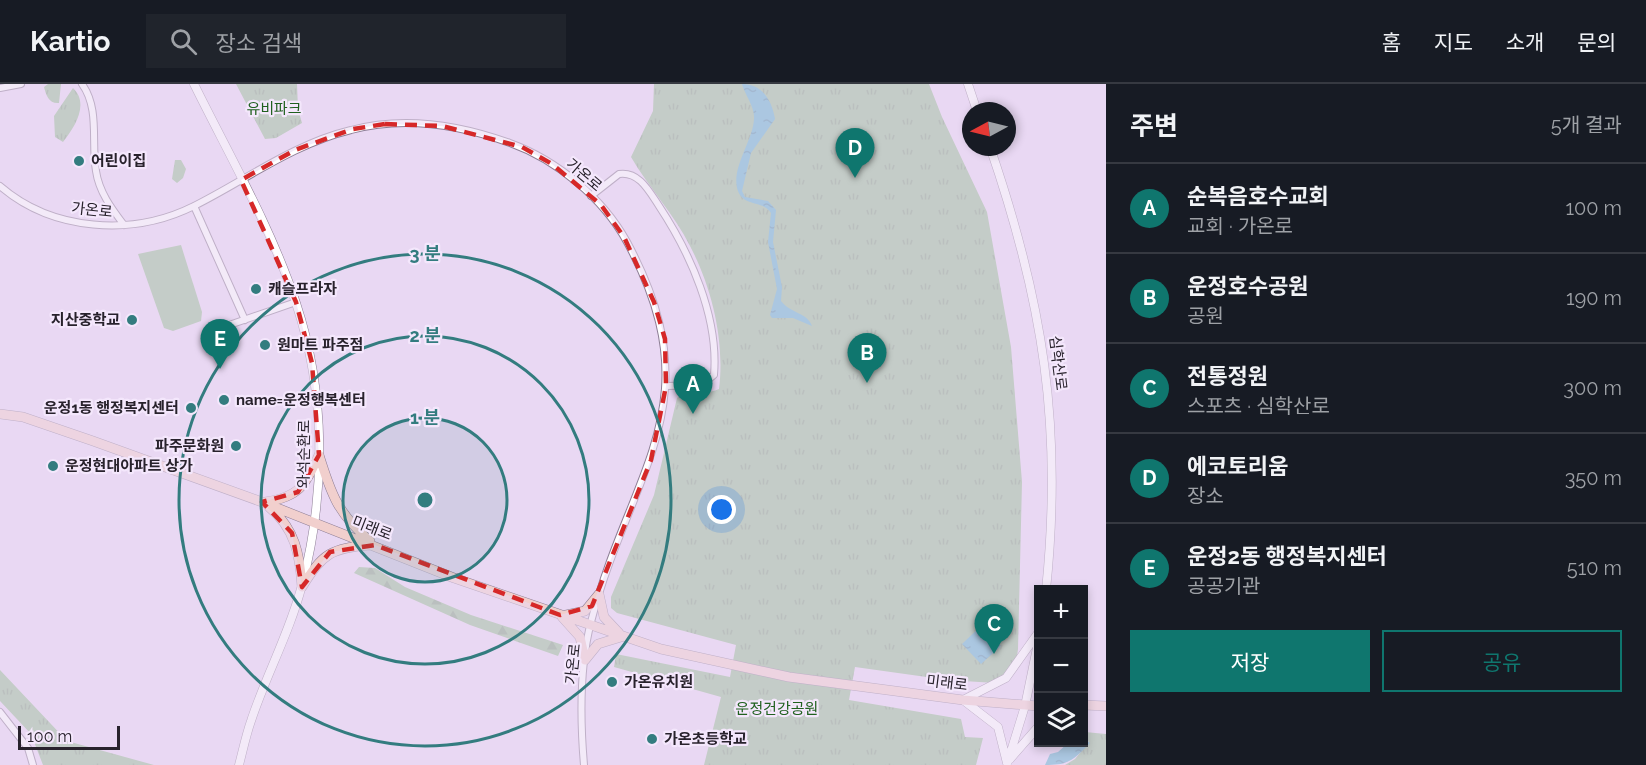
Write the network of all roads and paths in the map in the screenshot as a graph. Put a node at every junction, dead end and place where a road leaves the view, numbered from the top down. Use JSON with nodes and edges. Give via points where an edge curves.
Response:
{"nodes":[{"id":1,"x":21,"y":84,"type":"edge"},
{"id":2,"x":82,"y":84,"type":"edge"},
{"id":3,"x":194,"y":84,"type":"edge"},
{"id":4,"x":968,"y":84,"type":"edge"},
{"id":5,"x":0,"y":88,"type":"edge"},
{"id":6,"x":974,"y":102,"type":"edge"},
{"id":7,"x":993,"y":156,"type":"edge"},
{"id":8,"x":241,"y":180,"type":"junction"},
{"id":9,"x":107,"y":185,"type":"dead end"},
{"id":10,"x":0,"y":186,"type":"edge"},
{"id":11,"x":103,"y":192,"type":"junction"},
{"id":12,"x":591,"y":196,"type":"junction"},
{"id":13,"x":194,"y":206,"type":"junction"},
{"id":14,"x":124,"y":225,"type":"junction"},
{"id":15,"x":296,"y":302,"type":"junction"},
{"id":16,"x":245,"y":320,"type":"junction"},
{"id":17,"x":209,"y":332,"type":"dead end"},
{"id":18,"x":666,"y":386,"type":"junction"},
{"id":19,"x":0,"y":414,"type":"edge"},
{"id":20,"x":319,"y":455,"type":"junction"},
{"id":21,"x":262,"y":502,"type":"junction"},
{"id":22,"x":316,"y":523,"type":"junction"},
{"id":23,"x":375,"y":545,"type":"junction"},
{"id":24,"x":1046,"y":585,"type":"edge"},
{"id":25,"x":302,"y":587,"type":"junction"},
{"id":26,"x":599,"y":594,"type":"junction"},
{"id":27,"x":560,"y":615,"type":"junction"},
{"id":28,"x":590,"y":625,"type":"junction"},
{"id":29,"x":624,"y":637,"type":"junction"},
{"id":30,"x":1034,"y":639,"type":"edge"},
{"id":31,"x":585,"y":660,"type":"junction"},
{"id":32,"x":1034,"y":662,"type":"edge"},
{"id":33,"x":963,"y":700,"type":"junction"},
{"id":34,"x":1088,"y":705,"type":"edge"},
{"id":35,"x":1025,"y":706,"type":"junction"},
{"id":36,"x":1034,"y":706,"type":"edge"},
{"id":37,"x":1106,"y":706,"type":"edge"},
{"id":38,"x":0,"y":712,"type":"edge"},
{"id":39,"x":1034,"y":732,"type":"edge"},
{"id":40,"x":1007,"y":764,"type":"edge"},
{"id":41,"x":33,"y":765,"type":"edge"},
{"id":42,"x":239,"y":765,"type":"edge"},
{"id":43,"x":584,"y":765,"type":"edge"}],
"edges":[{"from":1,"to":5,"type":"street"},
{"from":2,"to":11,"type":"street","via":[[93,112],[95,165]]},
{"from":3,"to":8,"type":"street","name":"와석순환로"},
{"from":4,"to":6,"type":"street"},
{"from":7,"to":24,"type":"street","name":"심학산로","via":[[1013,213],[1043,344],[1053,472]]},
{"from":8,"to":12,"type":"street","name":"가온로","via":[[295,150],[340,133],[386,124],[416,124],[476,132],[522,147],[552,164]]},
{"from":8,"to":13,"type":"street","name":"가온로"},
{"from":8,"to":15,"type":"street","name":"와석순환로"},
{"from":9,"to":11,"type":"street"},
{"from":10,"to":14,"type":"street","name":"가온로","via":[[49,216],[90,225]]},
{"from":11,"to":14,"type":"street"},
{"from":12,"to":18,"type":"street","name":"가온로","via":[[624,237],[643,272],[664,339]]},
{"from":12,"to":18,"type":"street","via":[[619,174],[634,175],[648,188],[672,225],[697,278],[712,337],[714,375],[702,385]]},
{"from":13,"to":14,"type":"street","name":"가온로","via":[[155,220]]},
{"from":13,"to":16,"type":"street"},
{"from":15,"to":16,"type":"street"},
{"from":15,"to":20,"type":"street","name":"와석순환로","via":[[312,363]]},
{"from":16,"to":17,"type":"street"},
{"from":18,"to":26,"type":"street","name":"가온로","via":[[664,411],[651,460]]},
{"from":19,"to":21,"type":"main road","name":"미래로","via":[[23,417]]},
{"from":20,"to":21,"type":"main road","via":[[298,492]]},
{"from":20,"to":22,"type":"street","name":"와석순환로"},
{"from":20,"to":23,"type":"main road","via":[[338,508]]},
{"from":21,"to":22,"type":"main road","name":"미래로"},
{"from":21,"to":25,"type":"main road","via":[[277,513],[292,533]]},
{"from":22,"to":23,"type":"main road","name":"미래로"},
{"from":22,"to":25,"type":"street","name":"와석순환로"},
{"from":23,"to":25,"type":"main road","via":[[330,552],[318,562]]},
{"from":23,"to":27,"type":"main road","name":"미래로"},
{"from":25,"to":42,"type":"street","name":"와석순환로","via":[[251,721]]},
{"from":26,"to":27,"type":"main road","via":[[585,611]]},
{"from":26,"to":28,"type":"street","name":"가온로"},
{"from":26,"to":29,"type":"main road","via":[[604,617]]},
{"from":27,"to":28,"type":"main road","name":"미래로"},
{"from":27,"to":31,"type":"main road","via":[[580,637]]},
{"from":28,"to":29,"type":"main road","name":"미래로"},
{"from":28,"to":31,"type":"street","name":"가온로"},
{"from":29,"to":31,"type":"main road","via":[[597,644]]},
{"from":29,"to":33,"type":"main road","name":"미래로","via":[[661,650],[789,677]]},
{"from":30,"to":33,"type":"street","via":[[1006,678]]},
{"from":31,"to":43,"type":"street","name":"가온로"},
{"from":32,"to":35,"type":"street"},
{"from":33,"to":35,"type":"main road","name":"미래로"},
{"from":33,"to":40,"type":"street","via":[[998,727]]},
{"from":34,"to":37,"type":"main road"},
{"from":35,"to":36,"type":"main road","name":"미래로"},
{"from":35,"to":40,"type":"street"},
{"from":38,"to":41,"type":"street","via":[[28,748]]},
{"from":39,"to":40,"type":"street"}]}
